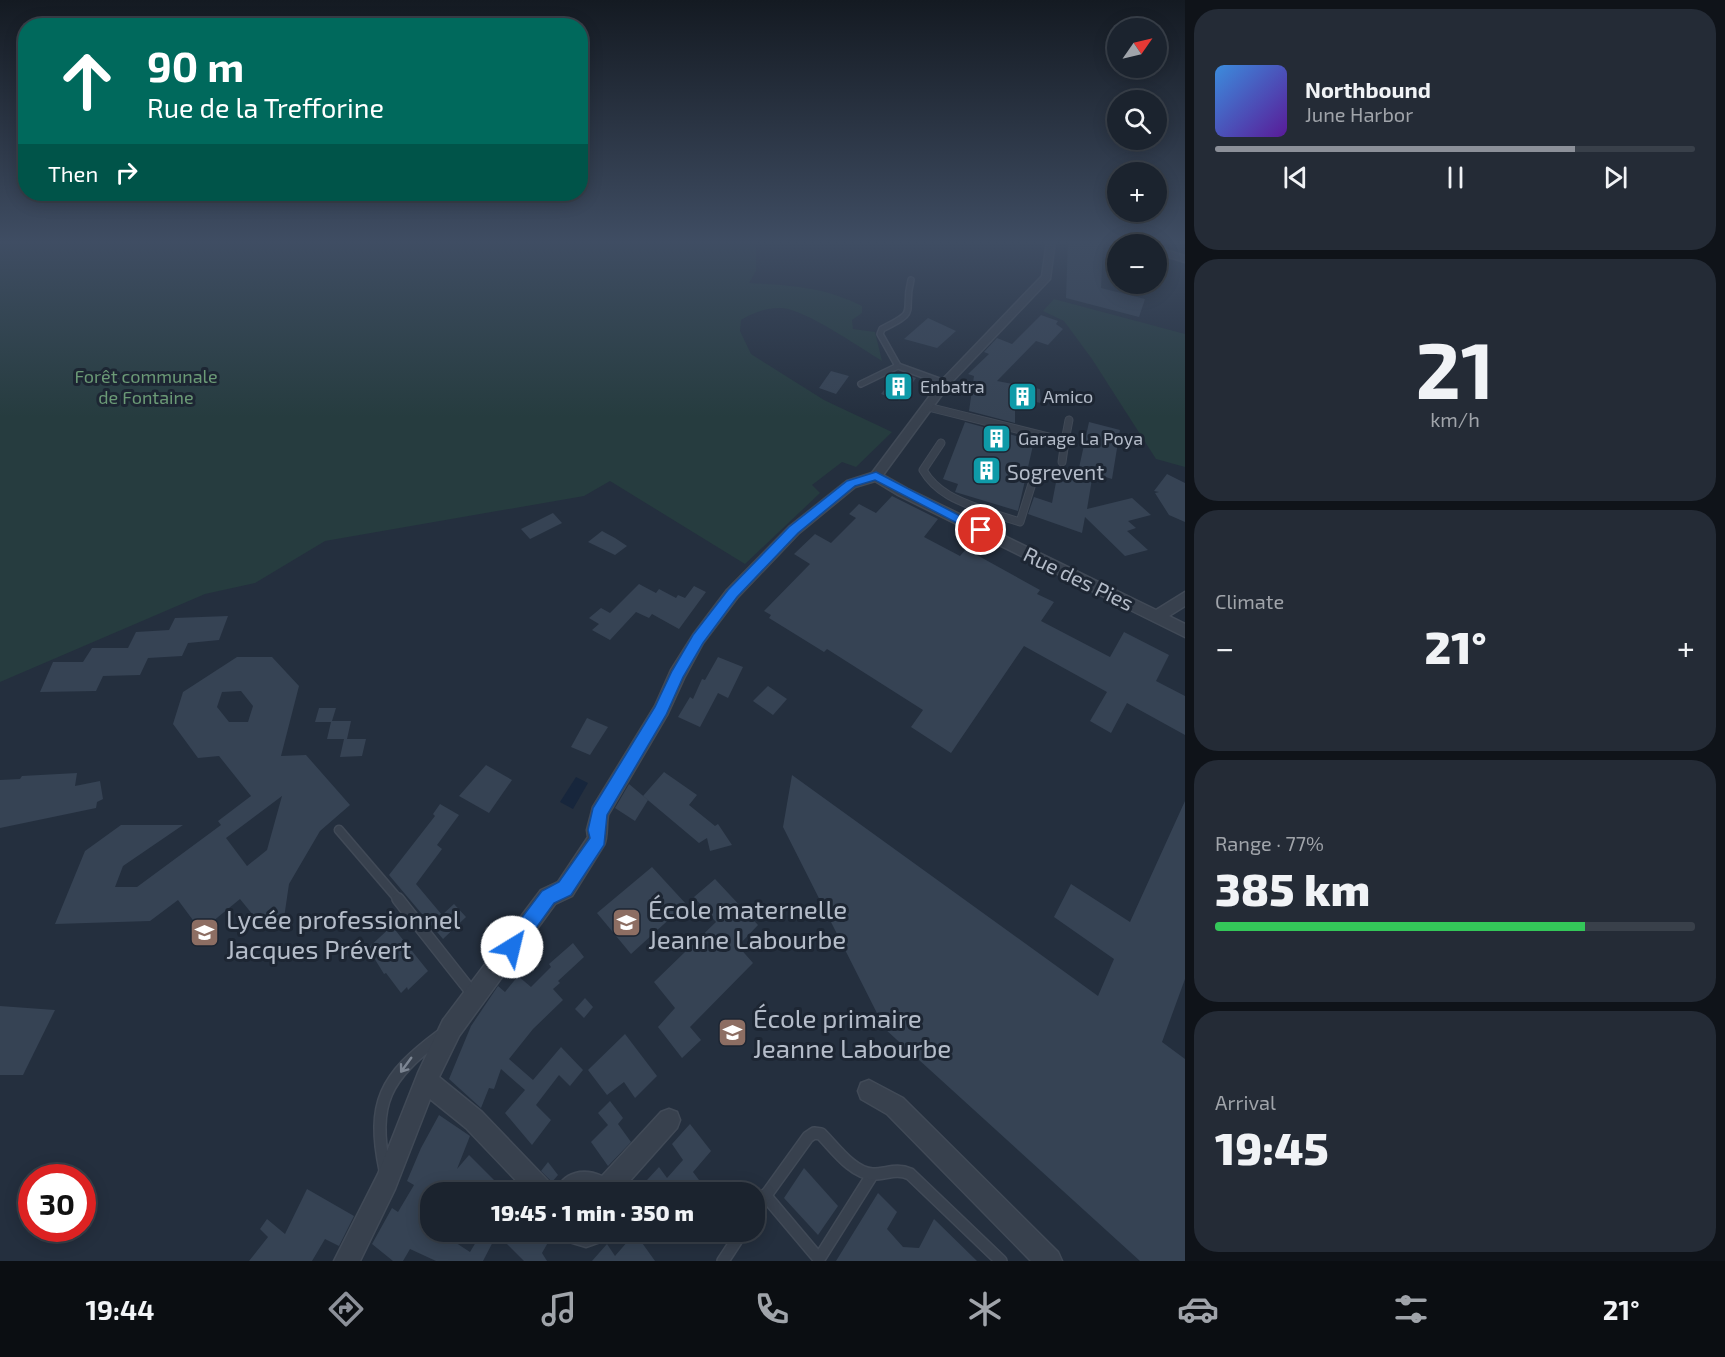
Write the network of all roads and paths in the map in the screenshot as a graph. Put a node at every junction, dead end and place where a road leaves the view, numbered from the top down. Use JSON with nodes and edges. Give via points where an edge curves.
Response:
{"nodes":[{"id":1,"x":909,"y":300,"type":"edge"},
{"id":2,"x":1026,"y":300,"type":"edge"},
{"id":3,"x":898,"y":366,"type":"junction"},
{"id":4,"x":945,"y":383,"type":"junction"},
{"id":5,"x":861,"y":384,"type":"dead end"},
{"id":6,"x":928,"y":407,"type":"junction"},
{"id":7,"x":1069,"y":420,"type":"dead end"},
{"id":8,"x":1065,"y":441,"type":"junction"},
{"id":9,"x":941,"y":443,"type":"dead end"},
{"id":10,"x":1062,"y":462,"type":"dead end"},
{"id":11,"x":1035,"y":474,"type":"dead end"},
{"id":12,"x":876,"y":476,"type":"junction"},
{"id":13,"x":991,"y":513,"type":"junction"},
{"id":14,"x":981,"y":530,"type":"junction"},
{"id":15,"x":1183,"y":606,"type":"edge"},
{"id":16,"x":1158,"y":618,"type":"junction"},
{"id":17,"x":1185,"y":631,"type":"edge"},
{"id":18,"x":339,"y":830,"type":"dead end"},
{"id":19,"x":475,"y":997,"type":"junction"},
{"id":20,"x":451,"y":1028,"type":"junction"},
{"id":21,"x":426,"y":1081,"type":"junction"},
{"id":22,"x":869,"y":1091,"type":"dead end"},
{"id":23,"x":669,"y":1120,"type":"dead end"},
{"id":24,"x":872,"y":1175,"type":"junction"},
{"id":25,"x":387,"y":1181,"type":"junction"},
{"id":26,"x":533,"y":1182,"type":"edge"},
{"id":27,"x":612,"y":1182,"type":"edge"},
{"id":28,"x":765,"y":1196,"type":"joint"},
{"id":29,"x":735,"y":1242,"type":"edge"},
{"id":30,"x":347,"y":1261,"type":"edge"},
{"id":31,"x":723,"y":1261,"type":"edge"},
{"id":32,"x":1001,"y":1261,"type":"edge"},
{"id":33,"x":1049,"y":1261,"type":"edge"}],
"edges":[{"from":1,"to":3,"type":"lane","via":[[910,310],[905,318],[882,329],[880,334]]},
{"from":2,"to":4,"type":"street"},
{"from":3,"to":4,"type":"lane"},
{"from":3,"to":5,"type":"lane"},
{"from":4,"to":6,"type":"street"},
{"from":6,"to":8,"type":"lane"},
{"from":6,"to":12,"type":"street"},
{"from":7,"to":8,"type":"lane"},
{"from":8,"to":10,"type":"lane"},
{"from":9,"to":13,"type":"lane","via":[[923,470],[926,477],[943,494]]},
{"from":11,"to":13,"type":"lane","via":[[1020,522]]},
{"from":12,"to":14,"type":"street","name":"Rue des Pies"},
{"from":12,"to":19,"type":"street","via":[[851,484],[794,530],[732,594],[698,639],[599,813],[598,839],[565,889],[548,897]]},
{"from":13,"to":14,"type":"lane"},
{"from":14,"to":16,"type":"street","name":"Rue des Pies"},
{"from":15,"to":16,"type":"street","via":[[1164,609]]},
{"from":16,"to":17,"type":"street","name":"Rue des Pies"},
{"from":18,"to":19,"type":"lane","via":[[382,878]]},
{"from":19,"to":20,"type":"street"},
{"from":20,"to":21,"type":"street"},
{"from":20,"to":25,"type":"lane","one_way":true,"via":[[413,1055],[382,1098],[378,1134]]},
{"from":21,"to":25,"type":"street"},
{"from":21,"to":26,"type":"street","via":[[474,1120]]},
{"from":22,"to":33,"type":"street","via":[[895,1106]]},
{"from":23,"to":27,"type":"street"},
{"from":24,"to":28,"type":"lane","via":[[859,1170],[821,1134],[814,1133]]},
{"from":24,"to":28,"type":"lane","via":[[819,1258]]},
{"from":24,"to":32,"type":"lane","via":[[889,1169],[910,1174]]},
{"from":25,"to":30,"type":"street"},
{"from":29,"to":31,"type":"lane"}]}
